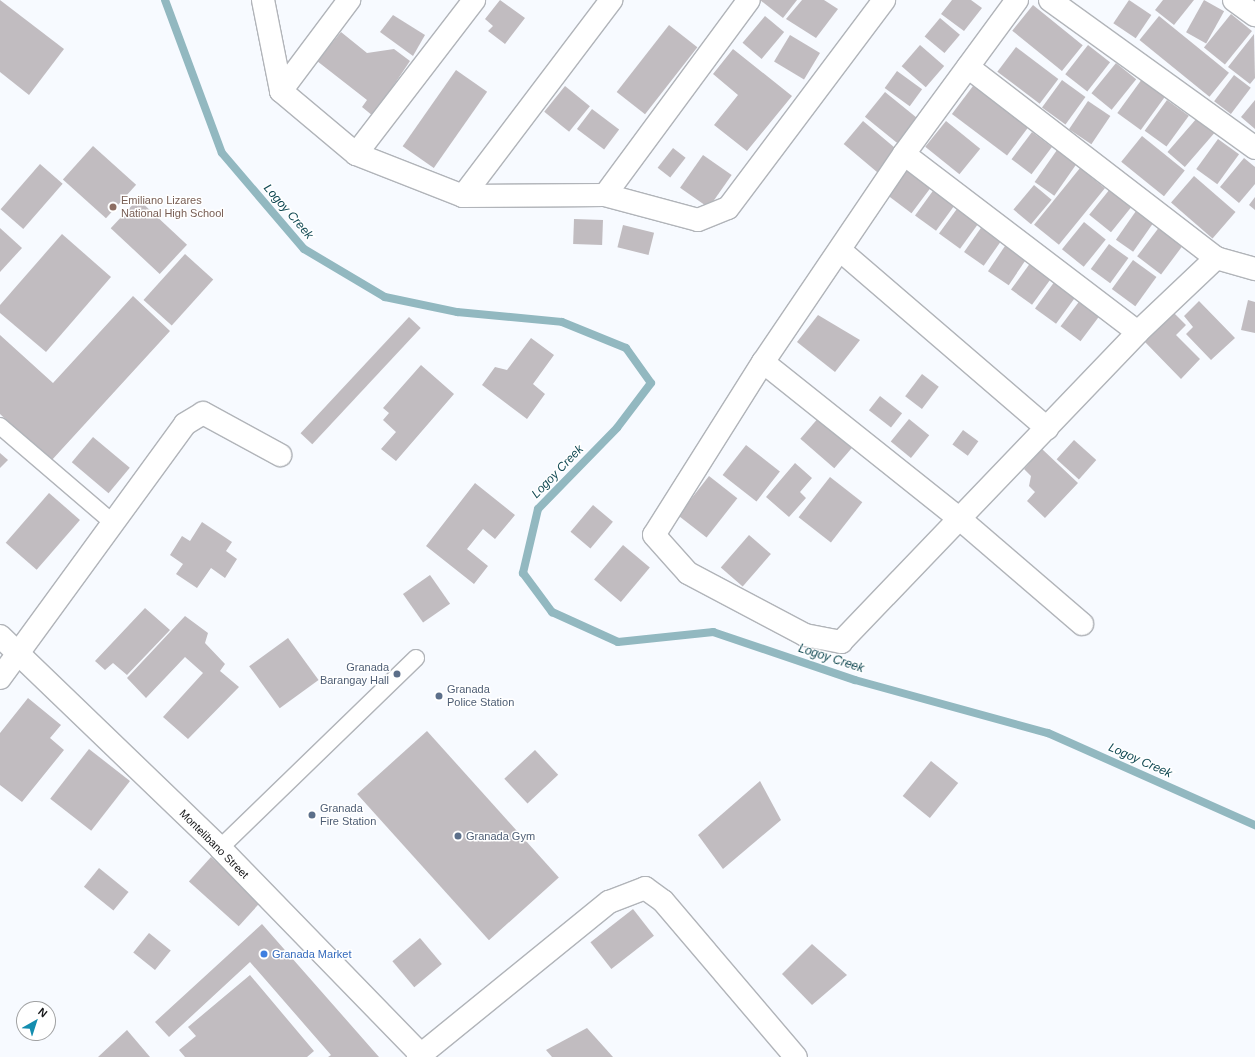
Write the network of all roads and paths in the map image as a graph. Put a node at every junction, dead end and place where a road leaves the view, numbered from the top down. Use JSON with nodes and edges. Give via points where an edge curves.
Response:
{"nodes":[{"id":1,"x":262,"y":0,"type":"edge"},
{"id":2,"x":349,"y":0,"type":"edge"},
{"id":3,"x":474,"y":0,"type":"edge"},
{"id":4,"x":611,"y":0,"type":"edge"},
{"id":5,"x":749,"y":0,"type":"edge"},
{"id":6,"x":884,"y":0,"type":"edge"},
{"id":7,"x":1017,"y":0,"type":"edge"},
{"id":8,"x":1050,"y":0,"type":"edge"},
{"id":9,"x":1234,"y":0,"type":"edge"},
{"id":10,"x":1255,"y":15,"type":"edge"},
{"id":11,"x":968,"y":67,"type":"junction"},
{"id":12,"x":281,"y":91,"type":"junction"},
{"id":13,"x":1255,"y":148,"type":"edge"},
{"id":14,"x":356,"y":154,"type":"junction"},
{"id":15,"x":904,"y":154,"type":"junction"},
{"id":16,"x":605,"y":195,"type":"junction"},
{"id":17,"x":462,"y":196,"type":"junction"},
{"id":18,"x":841,"y":251,"type":"junction"},
{"id":19,"x":1216,"y":258,"type":"junction"},
{"id":20,"x":1255,"y":269,"type":"edge"},
{"id":21,"x":1138,"y":332,"type":"junction"},
{"id":22,"x":763,"y":362,"type":"junction"},
{"id":23,"x":0,"y":426,"type":"edge"},
{"id":24,"x":1047,"y":428,"type":"junction"},
{"id":25,"x":280,"y":456,"type":"dead end"},
{"id":26,"x":960,"y":519,"type":"junction"},
{"id":27,"x":111,"y":521,"type":"junction"},
{"id":28,"x":1082,"y":624,"type":"dead end"},
{"id":29,"x":0,"y":636,"type":"edge"},
{"id":30,"x":20,"y":655,"type":"junction"},
{"id":31,"x":416,"y":658,"type":"dead end"},
{"id":32,"x":0,"y":678,"type":"edge"},
{"id":33,"x":220,"y":848,"type":"junction"},
{"id":34,"x":420,"y":1056,"type":"edge"},
{"id":35,"x":796,"y":1057,"type":"edge"}],
"edges":[{"from":1,"to":12,"type":"street"},
{"from":2,"to":12,"type":"street"},
{"from":3,"to":14,"type":"street"},
{"from":4,"to":17,"type":"street"},
{"from":5,"to":16,"type":"street"},
{"from":6,"to":16,"type":"street","via":[[728,208],[698,220]]},
{"from":7,"to":11,"type":"street"},
{"from":8,"to":13,"type":"street"},
{"from":9,"to":10,"type":"street"},
{"from":11,"to":15,"type":"street"},
{"from":11,"to":19,"type":"street"},
{"from":12,"to":14,"type":"street"},
{"from":14,"to":17,"type":"street"},
{"from":15,"to":18,"type":"street"},
{"from":15,"to":21,"type":"street"},
{"from":16,"to":17,"type":"street"},
{"from":18,"to":22,"type":"street"},
{"from":18,"to":24,"type":"street"},
{"from":19,"to":20,"type":"street"},
{"from":19,"to":21,"type":"street"},
{"from":21,"to":24,"type":"street"},
{"from":22,"to":26,"type":"street"},
{"from":22,"to":26,"type":"street","via":[[654,535],[688,573],[805,635],[841,642]]},
{"from":23,"to":27,"type":"lane"},
{"from":24,"to":26,"type":"street"},
{"from":25,"to":27,"type":"street","via":[[202,413],[185,424]]},
{"from":26,"to":28,"type":"street"},
{"from":27,"to":30,"type":"street"},
{"from":29,"to":30,"type":"street","name":"Montelibano Street"},
{"from":30,"to":32,"type":"street"},
{"from":30,"to":33,"type":"street","name":"Montelibano Street"},
{"from":31,"to":33,"type":"lane"},
{"from":33,"to":34,"type":"street","name":"Montelibano Street"},
{"from":34,"to":35,"type":"street","via":[[609,902],[645,888],[663,900]]}]}
